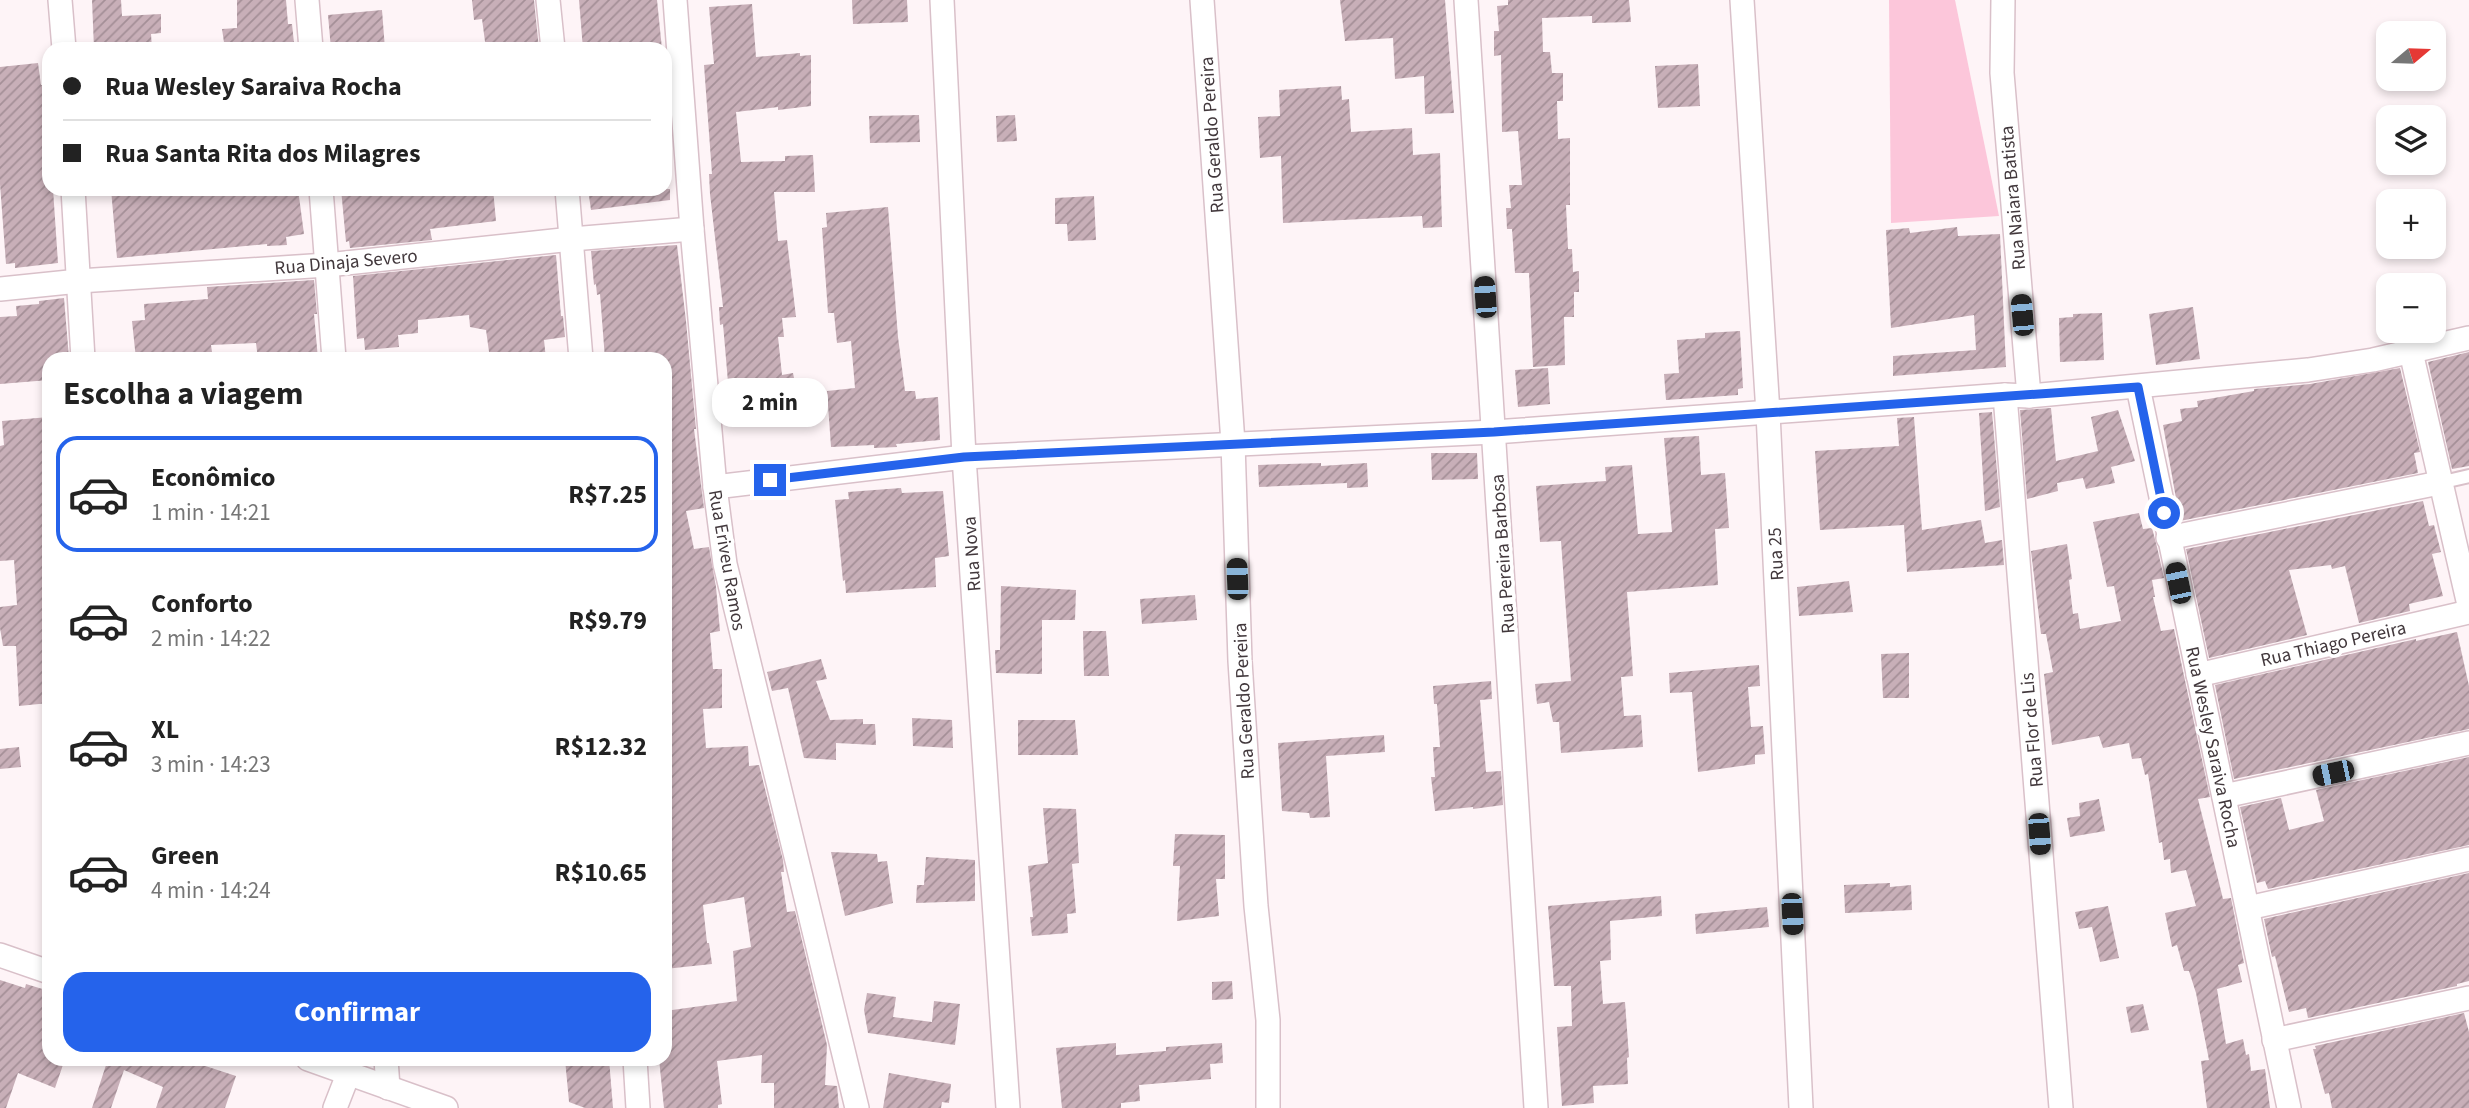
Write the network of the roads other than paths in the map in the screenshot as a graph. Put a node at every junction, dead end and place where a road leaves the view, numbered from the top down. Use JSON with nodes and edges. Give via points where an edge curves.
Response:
{"nodes":[{"id":1,"x":60,"y":0,"type":"edge"},
{"id":2,"x":307,"y":0,"type":"edge"},
{"id":3,"x":548,"y":0,"type":"edge"},
{"id":4,"x":675,"y":0,"type":"edge"},
{"id":5,"x":942,"y":0,"type":"edge"},
{"id":6,"x":1202,"y":0,"type":"edge"},
{"id":7,"x":1466,"y":0,"type":"edge"},
{"id":8,"x":1742,"y":0,"type":"edge"},
{"id":9,"x":2003,"y":0,"type":"edge"},
{"id":10,"x":63,"y":42,"type":"edge"},
{"id":11,"x":310,"y":42,"type":"edge"},
{"id":12,"x":552,"y":42,"type":"edge"},
{"id":13,"x":73,"y":196,"type":"edge"},
{"id":14,"x":322,"y":196,"type":"edge"},
{"id":15,"x":568,"y":196,"type":"edge"},
{"id":16,"x":692,"y":229,"type":"junction"},
{"id":17,"x":572,"y":239,"type":"junction"},
{"id":18,"x":327,"y":265,"type":"junction"},
{"id":19,"x":79,"y":281,"type":"junction"},
{"id":20,"x":0,"y":289,"type":"edge"},
{"id":21,"x":2469,"y":338,"type":"edge"},
{"id":22,"x":83,"y":352,"type":"edge"},
{"id":23,"x":333,"y":352,"type":"edge"},
{"id":24,"x":580,"y":352,"type":"edge"},
{"id":25,"x":2411,"y":352,"type":"junction"},
{"id":26,"x":2138,"y":387,"type":"junction"},
{"id":27,"x":2005,"y":395,"type":"junction"},
{"id":28,"x":2029,"y":396,"type":"junction"},
{"id":29,"x":1768,"y":413,"type":"junction"},
{"id":30,"x":1494,"y":432,"type":"junction"},
{"id":31,"x":1233,"y":443,"type":"junction"},
{"id":32,"x":964,"y":457,"type":"junction"},
{"id":33,"x":2469,"y":476,"type":"edge"},
{"id":34,"x":2439,"y":483,"type":"junction"},
{"id":35,"x":715,"y":487,"type":"junction"},
{"id":36,"x":2168,"y":538,"type":"junction"},
{"id":37,"x":2469,"y":605,"type":"edge"},
{"id":38,"x":2469,"y":612,"type":"edge"},
{"id":39,"x":2198,"y":675,"type":"junction"},
{"id":40,"x":2469,"y":743,"type":"edge"},
{"id":41,"x":2224,"y":796,"type":"junction"},
{"id":42,"x":2469,"y":859,"type":"edge"},
{"id":43,"x":2248,"y":908,"type":"junction"},
{"id":44,"x":0,"y":955,"type":"edge"},
{"id":45,"x":42,"y":970,"type":"edge"},
{"id":46,"x":2469,"y":998,"type":"edge"},
{"id":47,"x":2274,"y":1040,"type":"junction"},
{"id":48,"x":330,"y":1066,"type":"edge"},
{"id":49,"x":386,"y":1066,"type":"edge"},
{"id":50,"x":635,"y":1066,"type":"edge"},
{"id":51,"x":349,"y":1072,"type":"junction"},
{"id":52,"x":388,"y":1088,"type":"junction"},
{"id":53,"x":335,"y":1108,"type":"edge"},
{"id":54,"x":446,"y":1108,"type":"edge"},
{"id":55,"x":638,"y":1108,"type":"edge"},
{"id":56,"x":857,"y":1108,"type":"edge"},
{"id":57,"x":1008,"y":1108,"type":"edge"},
{"id":58,"x":1268,"y":1108,"type":"edge"},
{"id":59,"x":1536,"y":1108,"type":"edge"},
{"id":60,"x":1801,"y":1108,"type":"edge"},
{"id":61,"x":2061,"y":1108,"type":"edge"},
{"id":62,"x":2289,"y":1108,"type":"edge"}],
"edges":[{"from":1,"to":10,"type":"street"},
{"from":2,"to":11,"type":"street"},
{"from":3,"to":12,"type":"street"},
{"from":4,"to":16,"type":"street","name":"Rua Eriveu Ramos"},
{"from":5,"to":32,"type":"street","name":"Rua Nova"},
{"from":6,"to":31,"type":"street","name":"Rua Geraldo Pereira"},
{"from":7,"to":30,"type":"street","name":"Rua Pereira Barbosa"},
{"from":8,"to":29,"type":"street","name":"Rua 25"},
{"from":9,"to":28,"type":"street","name":"Rua Naiara Batista","via":[[2002,73]]},
{"from":13,"to":19,"type":"street"},
{"from":14,"to":18,"type":"street"},
{"from":15,"to":17,"type":"street"},
{"from":16,"to":17,"type":"street","name":"Rua Dinaja Severo"},
{"from":16,"to":35,"type":"street","name":"Rua Eriveu Ramos"},
{"from":17,"to":18,"type":"street","name":"Rua Dinaja Severo"},
{"from":17,"to":24,"type":"street"},
{"from":18,"to":19,"type":"street","name":"Rua Dinaja Severo"},
{"from":18,"to":23,"type":"street"},
{"from":19,"to":20,"type":"street","name":"Rua Dinaja Severo"},
{"from":19,"to":22,"type":"street"},
{"from":21,"to":25,"type":"street"},
{"from":25,"to":26,"type":"street","via":[[2308,370]]},
{"from":25,"to":34,"type":"street"},
{"from":26,"to":28,"type":"street"},
{"from":26,"to":36,"type":"street","name":"Rua Wesley Saraiva Rocha"},
{"from":27,"to":28,"type":"street"},
{"from":27,"to":29,"type":"street"},
{"from":27,"to":61,"type":"street","name":"Rua Flor de Lis"},
{"from":29,"to":30,"type":"street"},
{"from":29,"to":60,"type":"street","name":"Rua 25"},
{"from":30,"to":31,"type":"street"},
{"from":30,"to":59,"type":"street","name":"Rua Pereira Barbosa"},
{"from":31,"to":32,"type":"street"},
{"from":31,"to":58,"type":"street","name":"Rua Geraldo Pereira","via":[[1240,662],[1268,1020]]},
{"from":32,"to":35,"type":"street"},
{"from":32,"to":57,"type":"street","name":"Rua Nova"},
{"from":33,"to":34,"type":"lane"},
{"from":34,"to":36,"type":"street"},
{"from":34,"to":37,"type":"street"},
{"from":35,"to":56,"type":"street","name":"Rua Eriveu Ramos","via":[[732,601]]},
{"from":36,"to":39,"type":"street","name":"Rua Wesley Saraiva Rocha"},
{"from":38,"to":39,"type":"street","name":"Rua Thiago Pereira"},
{"from":39,"to":41,"type":"street","name":"Rua Wesley Saraiva Rocha"},
{"from":40,"to":41,"type":"street"},
{"from":41,"to":43,"type":"street","name":"Rua Wesley Saraiva Rocha"},
{"from":42,"to":43,"type":"street"},
{"from":43,"to":47,"type":"street","name":"Rua Wesley Saraiva Rocha"},
{"from":44,"to":45,"type":"street"},
{"from":46,"to":47,"type":"street"},
{"from":47,"to":62,"type":"street","name":"Rua Wesley Saraiva Rocha"},
{"from":48,"to":51,"type":"street"},
{"from":49,"to":52,"type":"street"},
{"from":50,"to":55,"type":"street"},
{"from":51,"to":52,"type":"street"},
{"from":51,"to":53,"type":"street"},
{"from":52,"to":54,"type":"street"}]}
